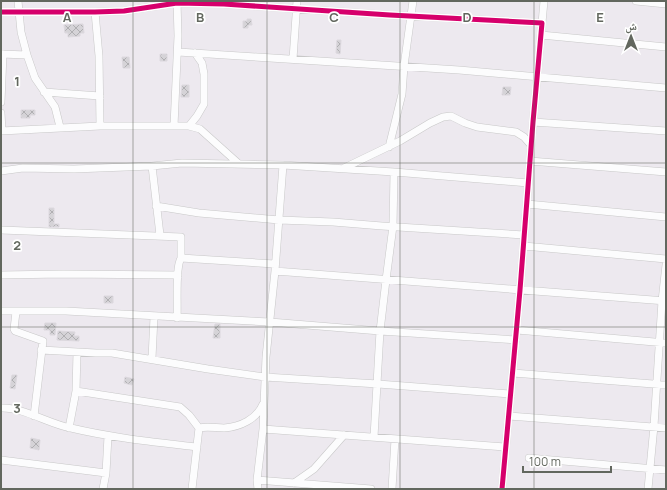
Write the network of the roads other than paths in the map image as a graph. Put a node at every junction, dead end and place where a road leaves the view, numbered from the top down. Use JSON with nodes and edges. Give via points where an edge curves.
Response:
{"nodes":[{"id":1,"x":18,"y":1,"type":"edge"},
{"id":2,"x":133,"y":1,"type":"edge"},
{"id":3,"x":413,"y":1,"type":"edge"},
{"id":4,"x":544,"y":1,"type":"edge"},
{"id":5,"x":636,"y":1,"type":"edge"},
{"id":6,"x":177,"y":2,"type":"edge"},
{"id":7,"x":666,"y":4,"type":"edge"},
{"id":8,"x":297,"y":5,"type":"edge"},
{"id":9,"x":133,"y":9,"type":"junction"},
{"id":10,"x":1,"y":12,"type":"edge"},
{"id":11,"x":18,"y":12,"type":"junction"},
{"id":12,"x":95,"y":12,"type":"junction"},
{"id":13,"x":411,"y":16,"type":"junction"},
{"id":14,"x":542,"y":23,"type":"junction"},
{"id":15,"x":541,"y":35,"type":"junction"},
{"id":16,"x":666,"y":47,"type":"edge"},
{"id":17,"x":178,"y":52,"type":"junction"},
{"id":18,"x":195,"y":53,"type":"junction"},
{"id":19,"x":2,"y":54,"type":"edge"},
{"id":20,"x":27,"y":55,"type":"junction"},
{"id":21,"x":293,"y":59,"type":"junction"},
{"id":22,"x":404,"y":66,"type":"junction"},
{"id":23,"x":537,"y":76,"type":"junction"},
{"id":24,"x":666,"y":88,"type":"edge"},
{"id":25,"x":44,"y":92,"type":"junction"},
{"id":26,"x":100,"y":96,"type":"junction"},
{"id":27,"x":1,"y":102,"type":"edge"},
{"id":28,"x":1,"y":113,"type":"edge"},
{"id":29,"x":533,"y":122,"type":"junction"},
{"id":30,"x":100,"y":126,"type":"junction"},
{"id":31,"x":174,"y":126,"type":"junction"},
{"id":32,"x":189,"y":126,"type":"junction"},
{"id":33,"x":60,"y":127,"type":"junction"},
{"id":34,"x":2,"y":131,"type":"edge"},
{"id":35,"x":666,"y":131,"type":"edge"},
{"id":36,"x":531,"y":145,"type":"junction"},
{"id":37,"x":389,"y":147,"type":"junction"},
{"id":38,"x":530,"y":161,"type":"junction"},
{"id":39,"x":239,"y":164,"type":"junction"},
{"id":40,"x":283,"y":165,"type":"junction"},
{"id":41,"x":152,"y":166,"type":"junction"},
{"id":42,"x":342,"y":169,"type":"junction"},
{"id":43,"x":1,"y":171,"type":"edge"},
{"id":44,"x":394,"y":172,"type":"junction"},
{"id":45,"x":666,"y":172,"type":"edge"},
{"id":46,"x":528,"y":183,"type":"junction"},
{"id":47,"x":527,"y":204,"type":"junction"},
{"id":48,"x":156,"y":206,"type":"junction"},
{"id":49,"x":666,"y":217,"type":"edge"},
{"id":50,"x":279,"y":220,"type":"junction"},
{"id":51,"x":394,"y":226,"type":"junction"},
{"id":52,"x":1,"y":230,"type":"edge"},
{"id":53,"x":160,"y":235,"type":"junction"},
{"id":54,"x":524,"y":235,"type":"junction"},
{"id":55,"x":524,"y":246,"type":"junction"},
{"id":56,"x":180,"y":258,"type":"junction"},
{"id":57,"x":666,"y":259,"type":"edge"},
{"id":58,"x":666,"y":265,"type":"edge"},
{"id":59,"x":275,"y":267,"type":"junction"},
{"id":60,"x":1,"y":275,"type":"edge"},
{"id":61,"x":178,"y":275,"type":"junction"},
{"id":62,"x":386,"y":280,"type":"junction"},
{"id":63,"x":520,"y":290,"type":"junction"},
{"id":64,"x":664,"y":301,"type":"edge"},
{"id":65,"x":1,"y":312,"type":"edge"},
{"id":66,"x":16,"y":312,"type":"junction"},
{"id":67,"x":154,"y":316,"type":"junction"},
{"id":68,"x":177,"y":318,"type":"junction"},
{"id":69,"x":270,"y":322,"type":"junction"},
{"id":70,"x":517,"y":330,"type":"junction"},
{"id":71,"x":380,"y":331,"type":"junction"},
{"id":72,"x":516,"y":340,"type":"junction"},
{"id":73,"x":663,"y":343,"type":"edge"},
{"id":74,"x":41,"y":350,"type":"junction"},
{"id":75,"x":77,"y":352,"type":"junction"},
{"id":76,"x":152,"y":358,"type":"junction"},
{"id":77,"x":513,"y":373,"type":"junction"},
{"id":78,"x":265,"y":377,"type":"junction"},
{"id":79,"x":378,"y":384,"type":"junction"},
{"id":80,"x":656,"y":384,"type":"junction"},
{"id":81,"x":666,"y":385,"type":"edge"},
{"id":82,"x":76,"y":391,"type":"junction"},
{"id":83,"x":511,"y":394,"type":"junction"},
{"id":84,"x":264,"y":402,"type":"junction"},
{"id":85,"x":1,"y":408,"type":"edge"},
{"id":86,"x":34,"y":416,"type":"junction"},
{"id":87,"x":509,"y":416,"type":"junction"},
{"id":88,"x":654,"y":426,"type":"junction"},
{"id":89,"x":69,"y":428,"type":"junction"},
{"id":90,"x":199,"y":428,"type":"junction"},
{"id":91,"x":666,"y":428,"type":"edge"},
{"id":92,"x":263,"y":429,"type":"junction"},
{"id":93,"x":344,"y":435,"type":"junction"},
{"id":94,"x":108,"y":436,"type":"junction"},
{"id":95,"x":374,"y":437,"type":"junction"},
{"id":96,"x":395,"y":439,"type":"junction"},
{"id":97,"x":197,"y":447,"type":"junction"},
{"id":98,"x":506,"y":447,"type":"junction"},
{"id":99,"x":529,"y":458,"type":"dead end"},
{"id":100,"x":1,"y":460,"type":"edge"},
{"id":101,"x":649,"y":469,"type":"junction"},
{"id":102,"x":666,"y":470,"type":"edge"},
{"id":103,"x":106,"y":473,"type":"junction"},
{"id":104,"x":257,"y":480,"type":"junction"},
{"id":105,"x":294,"y":483,"type":"junction"},
{"id":106,"x":103,"y":489,"type":"edge"},
{"id":107,"x":192,"y":489,"type":"edge"},
{"id":108,"x":258,"y":489,"type":"edge"},
{"id":109,"x":371,"y":489,"type":"edge"},
{"id":110,"x":392,"y":489,"type":"edge"},
{"id":111,"x":502,"y":489,"type":"edge"},
{"id":112,"x":648,"y":489,"type":"edge"}],
"edges":[{"from":1,"to":11,"type":"street"},
{"from":2,"to":9,"type":"street"},
{"from":3,"to":13,"type":"street"},
{"from":4,"to":14,"type":"street"},
{"from":5,"to":7,"type":"street"},
{"from":6,"to":8,"type":"street"},
{"from":6,"to":9,"type":"street"},
{"from":6,"to":17,"type":"street"},
{"from":8,"to":13,"type":"street"},
{"from":8,"to":21,"type":"street"},
{"from":9,"to":12,"type":"street"},
{"from":10,"to":11,"type":"street"},
{"from":11,"to":12,"type":"street"},
{"from":11,"to":20,"type":"street"},
{"from":12,"to":26,"type":"street"},
{"from":13,"to":14,"type":"street"},
{"from":13,"to":22,"type":"street"},
{"from":14,"to":15,"type":"street"},
{"from":15,"to":16,"type":"street"},
{"from":15,"to":23,"type":"street"},
{"from":17,"to":18,"type":"street"},
{"from":17,"to":31,"type":"street"},
{"from":18,"to":21,"type":"street"},
{"from":18,"to":32,"type":"street","via":[[202,63],[204,74],[204,104]]},
{"from":19,"to":20,"type":"street"},
{"from":19,"to":27,"type":"street"},
{"from":20,"to":25,"type":"street","via":[[35,78]]},
{"from":21,"to":22,"type":"street"},
{"from":22,"to":23,"type":"street"},
{"from":22,"to":37,"type":"street","via":[[402,94]]},
{"from":23,"to":24,"type":"street"},
{"from":23,"to":29,"type":"street"},
{"from":25,"to":26,"type":"street"},
{"from":25,"to":33,"type":"street","via":[[56,107]]},
{"from":26,"to":30,"type":"street"},
{"from":28,"to":34,"type":"street"},
{"from":29,"to":35,"type":"street"},
{"from":29,"to":36,"type":"street"},
{"from":30,"to":31,"type":"street"},
{"from":30,"to":33,"type":"street"},
{"from":31,"to":32,"type":"street"},
{"from":32,"to":39,"type":"street","via":[[200,129]]},
{"from":33,"to":34,"type":"street"},
{"from":36,"to":37,"type":"street","via":[[516,132],[477,127],[451,116],[430,123]]},
{"from":36,"to":38,"type":"street"},
{"from":37,"to":42,"type":"street"},
{"from":38,"to":45,"type":"street"},
{"from":38,"to":46,"type":"street"},
{"from":39,"to":40,"type":"street"},
{"from":39,"to":41,"type":"street","via":[[182,163]]},
{"from":40,"to":42,"type":"street"},
{"from":40,"to":50,"type":"street"},
{"from":41,"to":43,"type":"street","via":[[23,168]]},
{"from":41,"to":48,"type":"street"},
{"from":42,"to":44,"type":"street"},
{"from":44,"to":46,"type":"street"},
{"from":44,"to":51,"type":"street"},
{"from":46,"to":47,"type":"street"},
{"from":47,"to":49,"type":"street"},
{"from":47,"to":54,"type":"street"},
{"from":48,"to":50,"type":"street","via":[[199,213]]},
{"from":48,"to":53,"type":"street"},
{"from":50,"to":51,"type":"street"},
{"from":50,"to":59,"type":"street"},
{"from":51,"to":54,"type":"street"},
{"from":51,"to":62,"type":"street"},
{"from":52,"to":53,"type":"street"},
{"from":53,"to":56,"type":"street","via":[[181,237]]},
{"from":54,"to":55,"type":"street"},
{"from":55,"to":57,"type":"street"},
{"from":55,"to":63,"type":"street"},
{"from":56,"to":59,"type":"street"},
{"from":56,"to":61,"type":"street"},
{"from":58,"to":64,"type":"street"},
{"from":59,"to":62,"type":"street"},
{"from":59,"to":69,"type":"street"},
{"from":60,"to":61,"type":"street"},
{"from":61,"to":68,"type":"street"},
{"from":62,"to":63,"type":"street"},
{"from":62,"to":71,"type":"street"},
{"from":63,"to":64,"type":"street"},
{"from":63,"to":70,"type":"street"},
{"from":64,"to":73,"type":"street"},
{"from":65,"to":66,"type":"street"},
{"from":66,"to":67,"type":"street","via":[[66,311]]},
{"from":66,"to":74,"type":"street","via":[[14,330],[42,340]]},
{"from":67,"to":68,"type":"street"},
{"from":67,"to":76,"type":"street"},
{"from":68,"to":69,"type":"street"},
{"from":69,"to":71,"type":"street"},
{"from":69,"to":78,"type":"street"},
{"from":70,"to":72,"type":"street"},
{"from":70,"to":73,"type":"street"},
{"from":71,"to":72,"type":"street"},
{"from":71,"to":79,"type":"street"},
{"from":72,"to":77,"type":"street"},
{"from":73,"to":80,"type":"street"},
{"from":74,"to":75,"type":"street"},
{"from":74,"to":86,"type":"street"},
{"from":75,"to":76,"type":"street","via":[[105,352]]},
{"from":75,"to":82,"type":"street"},
{"from":76,"to":78,"type":"street"},
{"from":77,"to":80,"type":"street"},
{"from":77,"to":83,"type":"street"},
{"from":78,"to":79,"type":"street"},
{"from":78,"to":84,"type":"street"},
{"from":79,"to":83,"type":"street"},
{"from":79,"to":95,"type":"street"},
{"from":80,"to":81,"type":"street"},
{"from":80,"to":88,"type":"street"},
{"from":82,"to":89,"type":"street"},
{"from":82,"to":90,"type":"street","via":[[180,407]]},
{"from":83,"to":87,"type":"street"},
{"from":84,"to":90,"type":"street","via":[[260,411],[238,426]]},
{"from":84,"to":92,"type":"street"},
{"from":85,"to":86,"type":"street"},
{"from":86,"to":89,"type":"street"},
{"from":87,"to":88,"type":"street"},
{"from":87,"to":98,"type":"street"},
{"from":88,"to":91,"type":"street"},
{"from":88,"to":101,"type":"street"},
{"from":89,"to":94,"type":"street"},
{"from":90,"to":97,"type":"street"},
{"from":92,"to":93,"type":"street"},
{"from":92,"to":104,"type":"street"},
{"from":93,"to":95,"type":"street"},
{"from":93,"to":105,"type":"street","via":[[314,469]]},
{"from":94,"to":97,"type":"street"},
{"from":94,"to":103,"type":"street"},
{"from":95,"to":96,"type":"street"},
{"from":96,"to":98,"type":"street"},
{"from":96,"to":110,"type":"street"},
{"from":97,"to":107,"type":"street"},
{"from":98,"to":111,"type":"street"},
{"from":99,"to":101,"type":"street"},
{"from":100,"to":103,"type":"street"},
{"from":101,"to":102,"type":"street"},
{"from":101,"to":112,"type":"street"},
{"from":103,"to":106,"type":"street"},
{"from":104,"to":105,"type":"street"},
{"from":104,"to":108,"type":"street"},
{"from":105,"to":109,"type":"street"}]}
